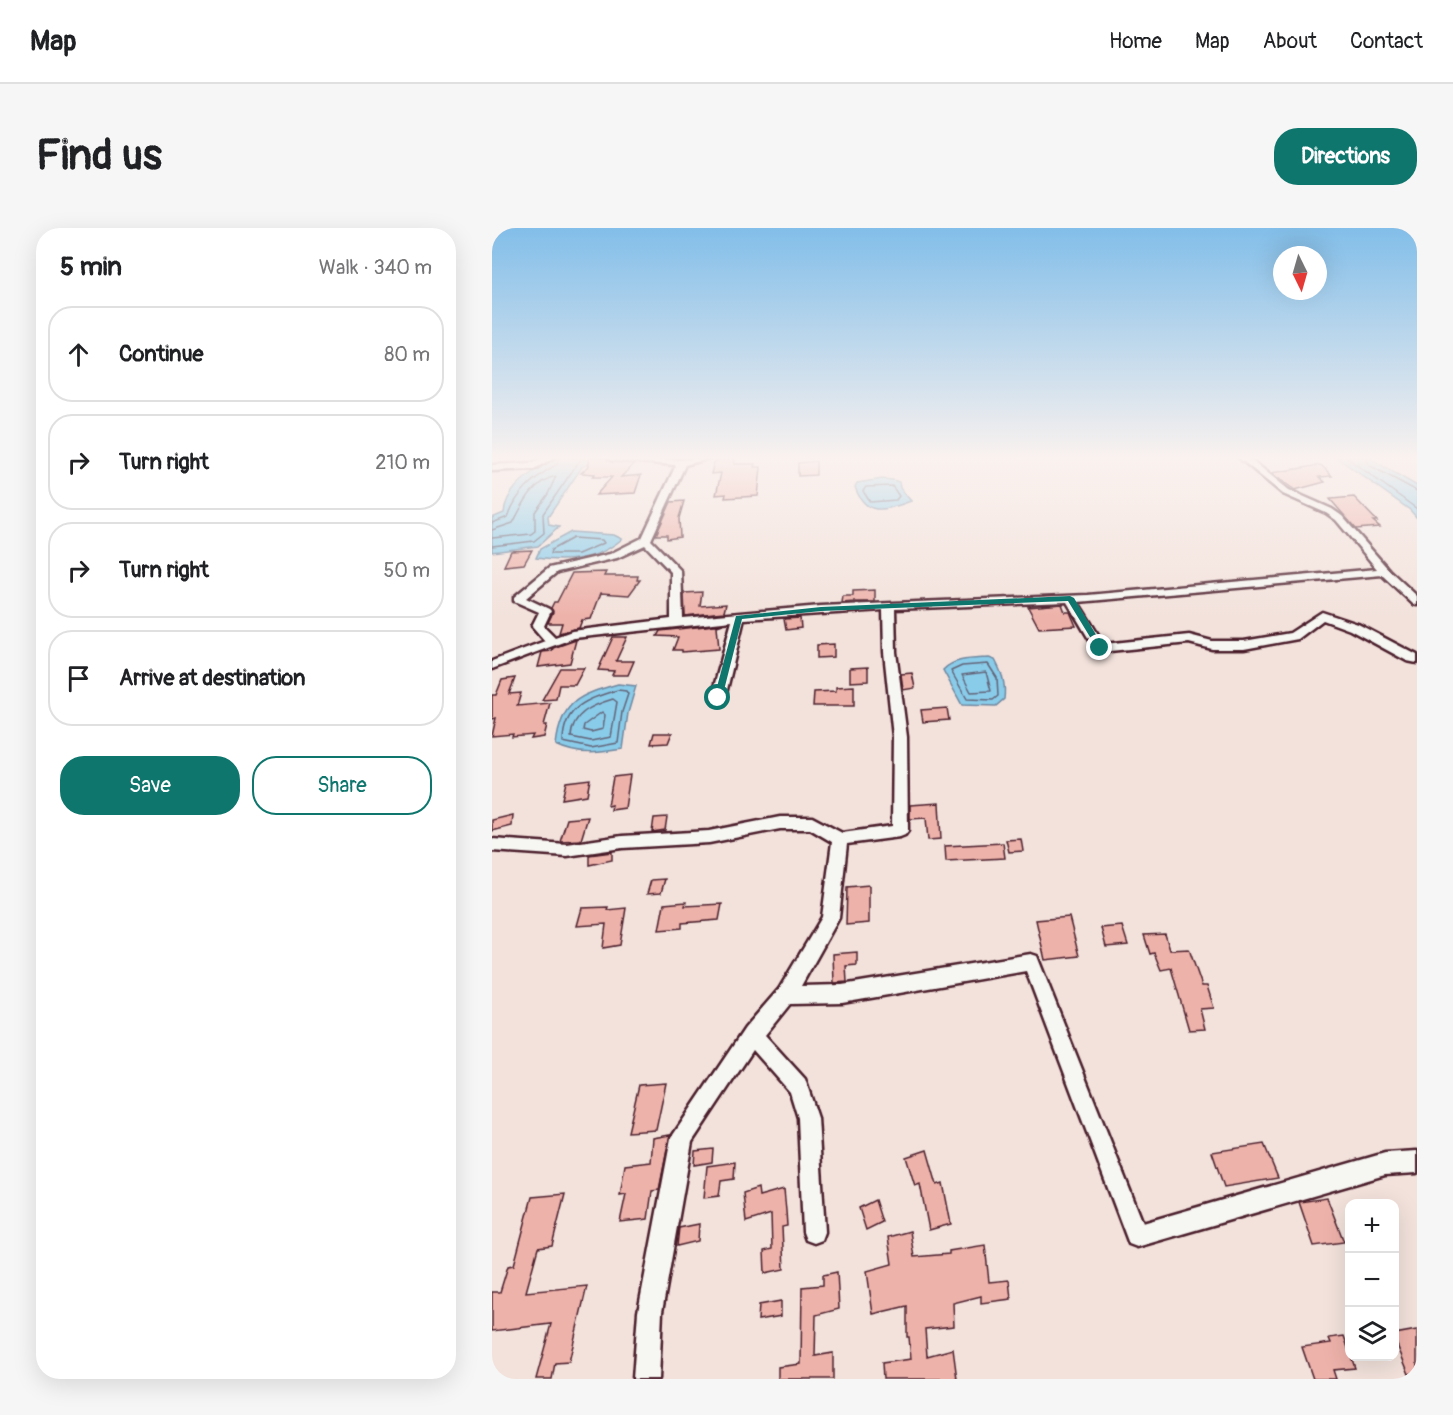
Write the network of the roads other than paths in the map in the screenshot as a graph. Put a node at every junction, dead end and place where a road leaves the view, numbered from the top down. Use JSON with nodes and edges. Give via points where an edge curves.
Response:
{"nodes":[{"id":1,"x":659,"y":511,"type":"edge"},
{"id":2,"x":1328,"y":511,"type":"edge"},
{"id":3,"x":646,"y":540,"type":"junction"},
{"id":4,"x":1386,"y":572,"type":"junction"},
{"id":5,"x":1070,"y":598,"type":"junction"},
{"id":6,"x":1417,"y":602,"type":"edge"},
{"id":7,"x":889,"y":606,"type":"junction"},
{"id":8,"x":739,"y":617,"type":"junction"},
{"id":9,"x":677,"y":622,"type":"junction"},
{"id":10,"x":553,"y":642,"type":"junction"},
{"id":11,"x":1417,"y":659,"type":"edge"},
{"id":12,"x":492,"y":665,"type":"edge"},
{"id":13,"x":718,"y":698,"type":"dead end"},
{"id":14,"x":840,"y":839,"type":"junction"},
{"id":15,"x":492,"y":845,"type":"edge"},
{"id":16,"x":786,"y":995,"type":"junction"},
{"id":17,"x":752,"y":1035,"type":"junction"},
{"id":18,"x":1417,"y":1162,"type":"edge"},
{"id":19,"x":814,"y":1232,"type":"dead end"},
{"id":20,"x":646,"y":1379,"type":"edge"}],
"edges":[{"from":1,"to":3,"type":"street"},
{"from":2,"to":4,"type":"street"},
{"from":3,"to":9,"type":"street","via":[[676,571]]},
{"from":3,"to":10,"type":"street","via":[[613,556],[553,570],[518,599],[545,612],[538,626]]},
{"from":4,"to":5,"type":"street"},
{"from":4,"to":6,"type":"street"},
{"from":5,"to":7,"type":"street"},
{"from":5,"to":11,"type":"street","via":[[1100,648],[1189,639],[1212,645],[1244,645],[1293,636],[1322,615]]},
{"from":7,"to":8,"type":"street"},
{"from":7,"to":14,"type":"street","via":[[900,737],[900,831]]},
{"from":8,"to":9,"type":"street"},
{"from":8,"to":13,"type":"street"},
{"from":9,"to":10,"type":"street","via":[[572,635]]},
{"from":10,"to":12,"type":"street"},
{"from":14,"to":15,"type":"street","via":[[812,823],[780,823],[709,837],[567,849]]},
{"from":14,"to":16,"type":"street","via":[[830,918]]},
{"from":16,"to":17,"type":"street"},
{"from":16,"to":18,"type":"street","via":[[842,994],[1031,962],[1137,1236],[1385,1164]]},
{"from":17,"to":19,"type":"street","via":[[798,1086],[808,1118]]},
{"from":17,"to":20,"type":"street","via":[[682,1138],[650,1312]]}]}
